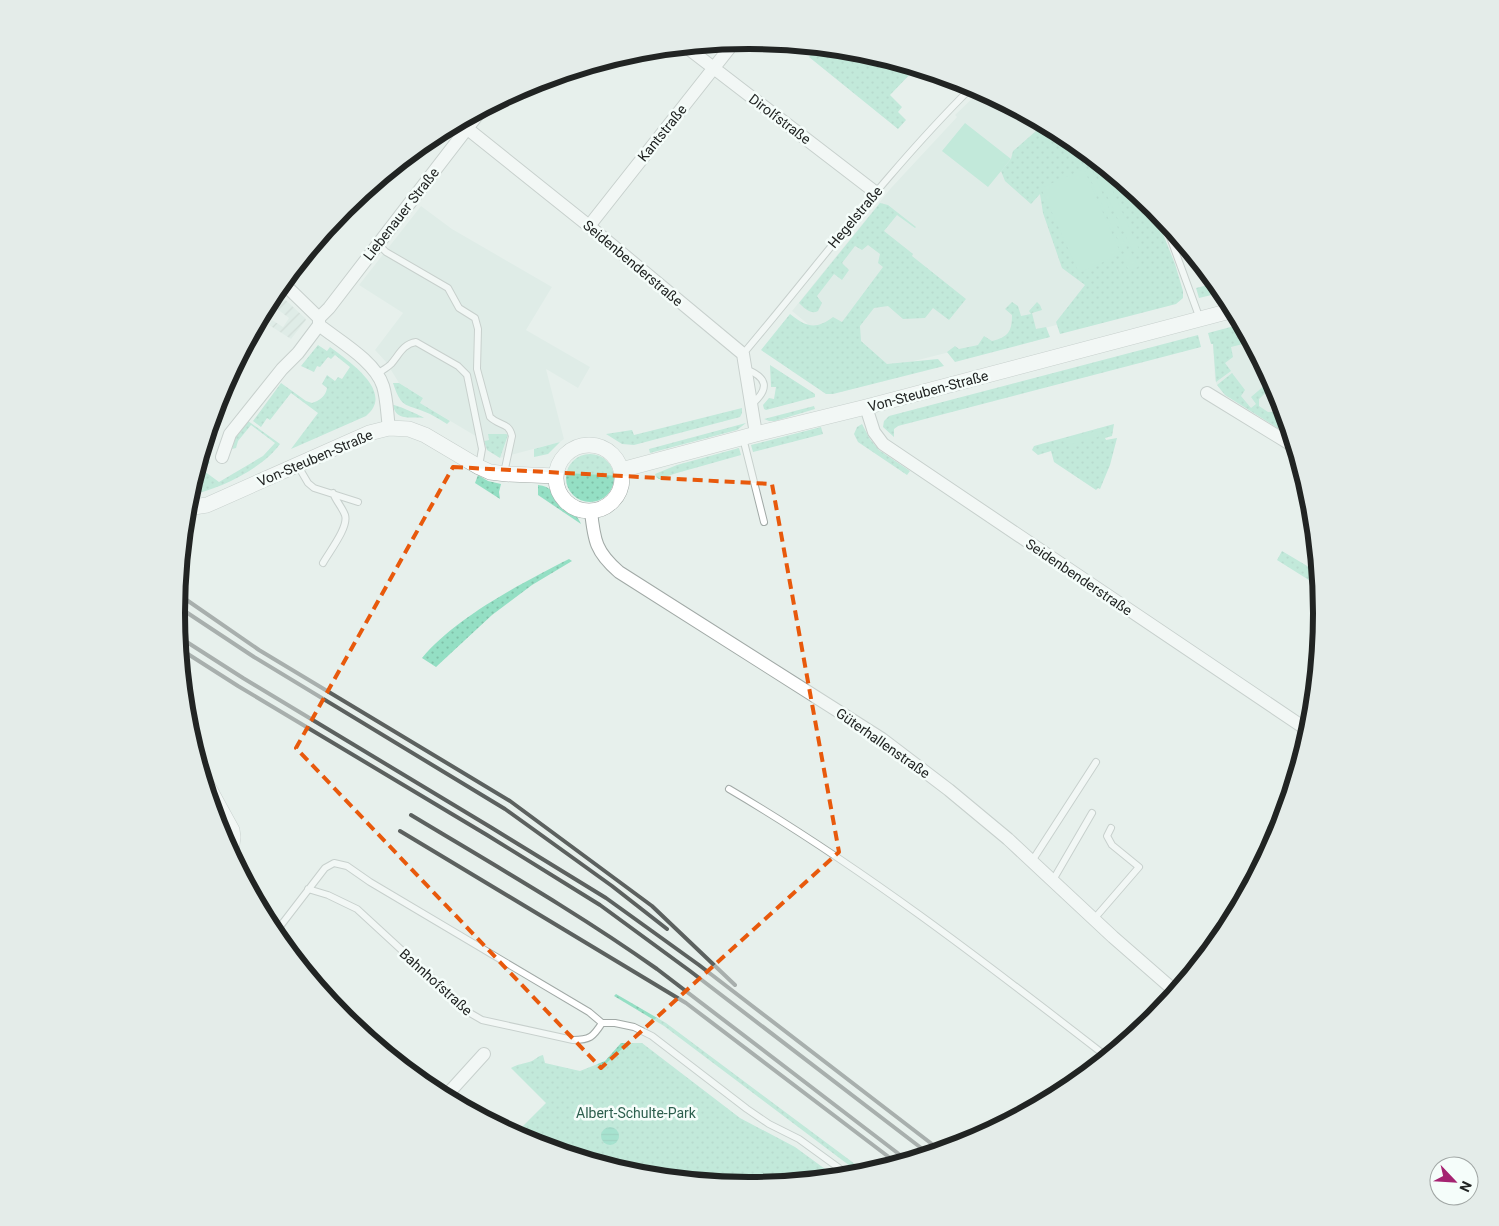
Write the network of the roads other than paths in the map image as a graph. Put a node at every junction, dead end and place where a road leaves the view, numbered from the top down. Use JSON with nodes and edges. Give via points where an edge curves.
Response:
{"nodes":[{"id":1,"x":729,"y":50,"type":"edge"},
{"id":2,"x":693,"y":52,"type":"edge"},
{"id":3,"x":714,"y":69,"type":"junction"},
{"id":4,"x":967,"y":93,"type":"edge"},
{"id":5,"x":464,"y":126,"type":"edge"},
{"id":6,"x":461,"y":128,"type":"edge"},
{"id":7,"x":875,"y":192,"type":"junction"},
{"id":8,"x":589,"y":226,"type":"junction"},
{"id":9,"x":1170,"y":237,"type":"edge"},
{"id":10,"x":377,"y":244,"type":"junction"},
{"id":11,"x":288,"y":289,"type":"edge"},
{"id":12,"x":1226,"y":312,"type":"edge"},
{"id":13,"x":1200,"y":319,"type":"junction"},
{"id":14,"x":319,"y":321,"type":"junction"},
{"id":15,"x":743,"y":354,"type":"junction"},
{"id":16,"x":377,"y":374,"type":"junction"},
{"id":17,"x":1207,"y":393,"type":"dead end"},
{"id":18,"x":866,"y":407,"type":"junction"},
{"id":19,"x":389,"y":428,"type":"junction"},
{"id":20,"x":750,"y":436,"type":"junction"},
{"id":21,"x":1287,"y":442,"type":"edge"},
{"id":22,"x":222,"y":457,"type":"dead end"},
{"id":23,"x":298,"y":466,"type":"junction"},
{"id":24,"x":479,"y":468,"type":"junction"},
{"id":25,"x":621,"y":470,"type":"junction"},
{"id":26,"x":503,"y":474,"type":"junction"},
{"id":27,"x":556,"y":476,"type":"junction"},
{"id":28,"x":333,"y":493,"type":"junction"},
{"id":29,"x":358,"y":502,"type":"dead end"},
{"id":30,"x":195,"y":507,"type":"edge"},
{"id":31,"x":591,"y":511,"type":"junction"},
{"id":32,"x":764,"y":522,"type":"dead end"},
{"id":33,"x":323,"y":563,"type":"dead end"},
{"id":34,"x":1302,"y":726,"type":"edge"},
{"id":35,"x":1096,"y":762,"type":"dead end"},
{"id":36,"x":729,"y":789,"type":"dead end"},
{"id":37,"x":221,"y":810,"type":"edge"},
{"id":38,"x":1092,"y":813,"type":"dead end"},
{"id":39,"x":1111,"y":828,"type":"dead end"},
{"id":40,"x":233,"y":840,"type":"edge"},
{"id":41,"x":1032,"y":861,"type":"junction"},
{"id":42,"x":1053,"y":880,"type":"junction"},
{"id":43,"x":308,"y":889,"type":"junction"},
{"id":44,"x":1094,"y":919,"type":"junction"},
{"id":45,"x":280,"y":926,"type":"edge"},
{"id":46,"x":1171,"y":988,"type":"edge"},
{"id":47,"x":602,"y":1023,"type":"junction"},
{"id":48,"x":1102,"y":1053,"type":"edge"},
{"id":49,"x":484,"y":1054,"type":"dead end"},
{"id":50,"x":450,"y":1091,"type":"edge"},
{"id":51,"x":841,"y":1169,"type":"edge"}],
"edges":[{"from":1,"to":3,"type":"street","name":"Kantstraße"},
{"from":2,"to":3,"type":"street","name":"Dirolfstraße"},
{"from":3,"to":7,"type":"street","name":"Dirolfstraße"},
{"from":3,"to":8,"type":"street","name":"Kantstraße"},
{"from":4,"to":7,"type":"lane","name":"Hegelstraße"},
{"from":5,"to":8,"type":"street","name":"Seidenbenderstraße"},
{"from":6,"to":10,"type":"street","name":"Liebenauer Straße"},
{"from":7,"to":15,"type":"lane","name":"Hegelstraße"},
{"from":8,"to":15,"type":"street","name":"Seidenbenderstraße"},
{"from":9,"to":13,"type":"lane"},
{"from":10,"to":14,"type":"street","name":"Liebenauer Straße"},
{"from":10,"to":26,"type":"lane","via":[[448,288],[460,308],[475,318],[478,329],[477,370],[490,417],[506,426],[512,436]]},
{"from":11,"to":14,"type":"street"},
{"from":12,"to":13,"type":"street","name":"Von-Steuben-Straße"},
{"from":13,"to":18,"type":"street","name":"Von-Steuben-Straße"},
{"from":14,"to":16,"type":"street"},
{"from":14,"to":22,"type":"street","name":"Liebenauer Straße","via":[[298,353],[230,434]]},
{"from":15,"to":20,"type":"street","via":[[750,405]]},
{"from":16,"to":19,"type":"street","via":[[385,393]]},
{"from":16,"to":24,"type":"lane","via":[[389,366],[403,348],[416,342],[458,366],[467,375],[472,396],[482,453]]},
{"from":17,"to":21,"type":"street"},
{"from":18,"to":20,"type":"street","name":"Von-Steuben-Straße"},
{"from":18,"to":34,"type":"street","name":"Seidenbenderstraße","via":[[874,432],[883,444]]},
{"from":19,"to":23,"type":"street","name":"Von-Steuben-Straße"},
{"from":19,"to":24,"type":"street","name":"Von-Steuben-Straße","via":[[417,431]]},
{"from":20,"to":25,"type":"street","name":"Von-Steuben-Straße"},
{"from":20,"to":32,"type":"lane"},
{"from":23,"to":28,"type":"lane","via":[[314,488]]},
{"from":23,"to":30,"type":"street","name":"Von-Steuben-Straße","via":[[207,505]]},
{"from":24,"to":26,"type":"street","name":"Von-Steuben-Straße"},
{"from":25,"to":27,"type":"street","via":[[607,450],[589,445],[566,455]]},
{"from":25,"to":31,"type":"street","via":[[622,483],[617,495],[609,504]]},
{"from":26,"to":27,"type":"street","name":"Von-Steuben-Straße"},
{"from":27,"to":31,"type":"street","via":[[558,489],[568,504],[579,510]]},
{"from":28,"to":29,"type":"lane"},
{"from":28,"to":33,"type":"lane","via":[[346,520]]},
{"from":31,"to":41,"type":"street","name":"Güterhallenstraße","via":[[595,538],[606,561],[882,739],[949,790]]},
{"from":35,"to":41,"type":"lane"},
{"from":36,"to":48,"type":"lane","via":[[931,924]]},
{"from":37,"to":40,"type":"street","via":[[232,830]]},
{"from":38,"to":42,"type":"lane"},
{"from":39,"to":44,"type":"lane","via":[[1107,836],[1112,845],[1139,867]]},
{"from":41,"to":42,"type":"street","name":"Güterhallenstraße"},
{"from":42,"to":44,"type":"street","name":"Güterhallenstraße"},
{"from":43,"to":45,"type":"lane"},
{"from":43,"to":47,"type":"lane","via":[[330,865],[347,866],[589,1012]]},
{"from":43,"to":47,"type":"lane","name":"Bahnhofstraße","via":[[357,909],[470,1013],[482,1020],[573,1040],[593,1036]]},
{"from":44,"to":46,"type":"street","name":"Güterhallenstraße"},
{"from":47,"to":51,"type":"lane","via":[[634,1027],[652,1036],[747,1109],[799,1139]]},
{"from":49,"to":50,"type":"street"}]}
